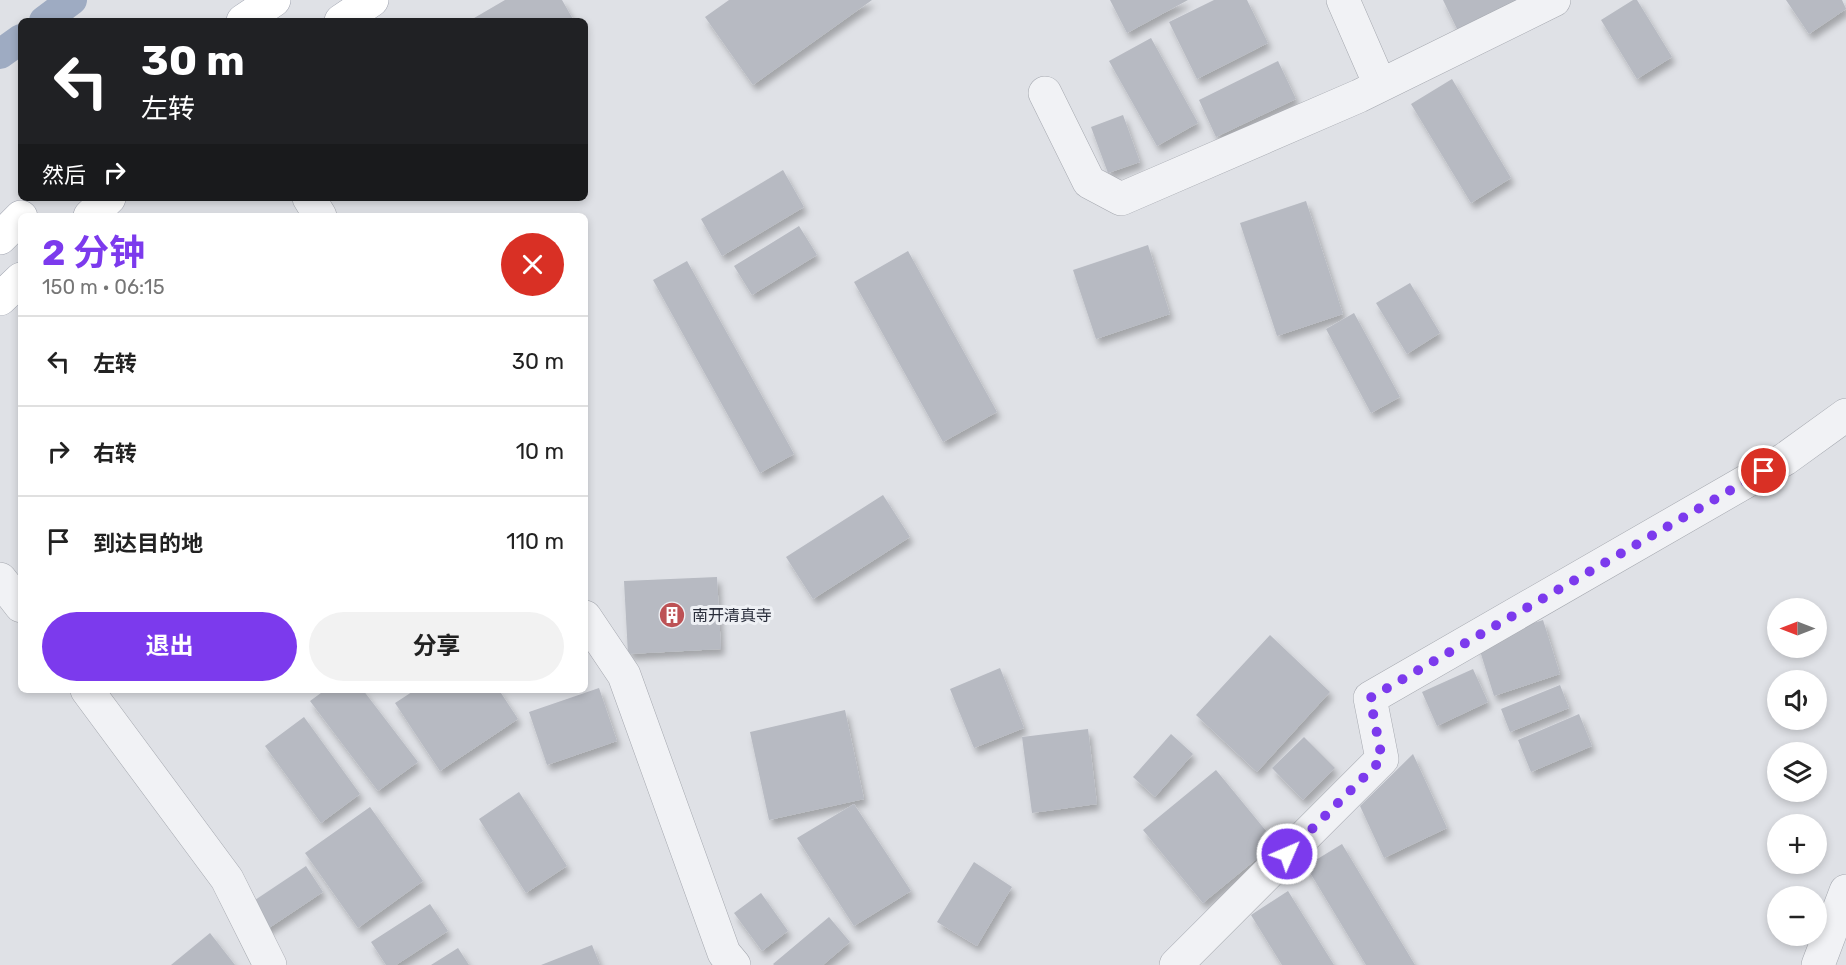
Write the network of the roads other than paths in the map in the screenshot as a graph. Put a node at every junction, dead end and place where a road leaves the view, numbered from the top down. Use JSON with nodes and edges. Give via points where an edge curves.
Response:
{"nodes":[{"id":1,"x":274,"y":0,"type":"edge"},
{"id":2,"x":372,"y":0,"type":"edge"},
{"id":3,"x":1343,"y":0,"type":"edge"},
{"id":4,"x":1554,"y":0,"type":"edge"},
{"id":5,"x":247,"y":18,"type":"edge"},
{"id":6,"x":345,"y":18,"type":"edge"},
{"id":7,"x":1380,"y":85,"type":"junction"},
{"id":8,"x":1045,"y":93,"type":"dead end"},
{"id":9,"x":37,"y":201,"type":"edge"},
{"id":10,"x":106,"y":201,"type":"edge"},
{"id":11,"x":26,"y":213,"type":"edge"},
{"id":12,"x":93,"y":213,"type":"edge"},
{"id":13,"x":18,"y":221,"type":"edge"},
{"id":14,"x":0,"y":238,"type":"edge"},
{"id":15,"x":18,"y":282,"type":"edge"},
{"id":16,"x":0,"y":299,"type":"edge"},
{"id":17,"x":1846,"y":415,"type":"edge"},
{"id":18,"x":0,"y":579,"type":"edge"},
{"id":19,"x":18,"y":602,"type":"edge"},
{"id":20,"x":588,"y":621,"type":"edge"},
{"id":21,"x":89,"y":693,"type":"edge"},
{"id":22,"x":1846,"y":891,"type":"edge"},
{"id":23,"x":270,"y":965,"type":"edge"},
{"id":24,"x":734,"y":965,"type":"edge"},
{"id":25,"x":1176,"y":965,"type":"edge"},
{"id":26,"x":1818,"y":965,"type":"edge"}],
"edges":[{"from":1,"to":5,"type":"main road"},
{"from":2,"to":6,"type":"main road"},
{"from":3,"to":7,"type":"street"},
{"from":4,"to":7,"type":"street"},
{"from":7,"to":8,"type":"street","via":[[1121,199],[1089,182]]},
{"from":9,"to":11,"type":"main road"},
{"from":10,"to":12,"type":"main road"},
{"from":13,"to":14,"type":"main road"},
{"from":15,"to":16,"type":"main road"},
{"from":17,"to":25,"type":"street","via":[[1785,459],[1370,698],[1382,759]]},
{"from":18,"to":19,"type":"street"},
{"from":20,"to":24,"type":"street","via":[[624,675],[724,953]]},
{"from":21,"to":23,"type":"street","via":[[227,879]]},
{"from":22,"to":26,"type":"street"}]}
